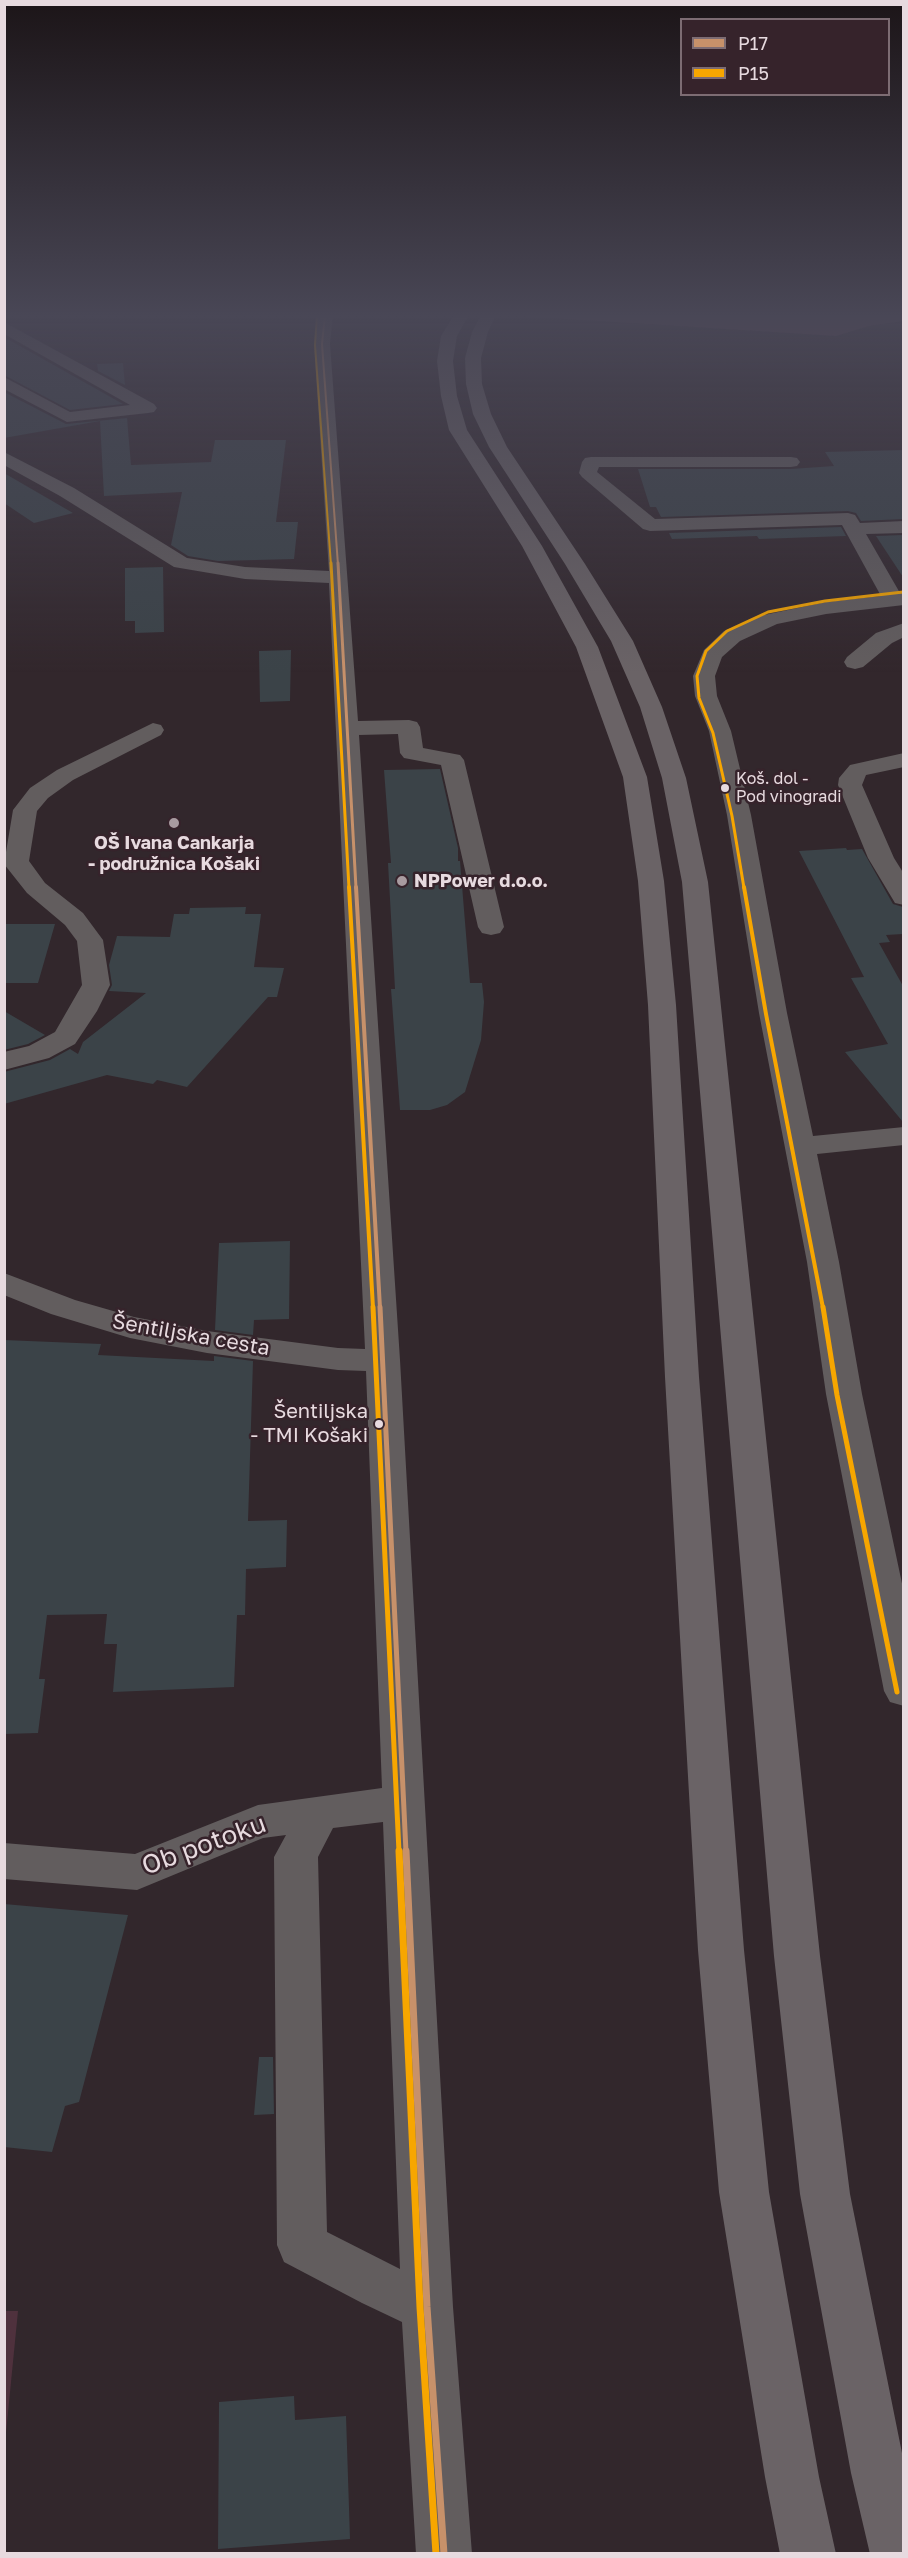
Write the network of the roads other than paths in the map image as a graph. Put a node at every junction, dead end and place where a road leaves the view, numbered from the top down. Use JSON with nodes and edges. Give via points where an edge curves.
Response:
{"nodes":[{"id":1,"x":329,"y":434,"type":"edge"},
{"id":2,"x":461,"y":434,"type":"edge"},
{"id":3,"x":492,"y":434,"type":"edge"},
{"id":4,"x":4,"y":457,"type":"edge"},
{"id":5,"x":790,"y":462,"type":"dead end"},
{"id":6,"x":903,"y":527,"type":"edge"},
{"id":7,"x":853,"y":529,"type":"junction"},
{"id":8,"x":339,"y":577,"type":"junction"},
{"id":9,"x":899,"y":600,"type":"edge"},
{"id":10,"x":841,"y":606,"type":"junction"},
{"id":11,"x":898,"y":632,"type":"edge"},
{"id":12,"x":855,"y":662,"type":"dead end"},
{"id":13,"x":346,"y":728,"type":"junction"},
{"id":14,"x":153,"y":730,"type":"dead end"},
{"id":15,"x":903,"y":760,"type":"edge"},
{"id":16,"x":903,"y":897,"type":"edge"},
{"id":17,"x":491,"y":927,"type":"dead end"},
{"id":18,"x":4,"y":1061,"type":"edge"},
{"id":19,"x":903,"y":1136,"type":"edge"},
{"id":20,"x":801,"y":1146,"type":"junction"},
{"id":21,"x":4,"y":1283,"type":"edge"},
{"id":22,"x":383,"y":1360,"type":"junction"},
{"id":23,"x":903,"y":1691,"type":"edge"},
{"id":24,"x":404,"y":1804,"type":"junction"},
{"id":25,"x":320,"y":1812,"type":"junction"},
{"id":26,"x":4,"y":1861,"type":"edge"},
{"id":27,"x":427,"y":2307,"type":"junction"},
{"id":28,"x":444,"y":2553,"type":"edge"},
{"id":29,"x":808,"y":2553,"type":"edge"},
{"id":30,"x":898,"y":2553,"type":"edge"}],
"edges":[{"from":1,"to":8,"type":"street"},
{"from":2,"to":29,"type":"highway","via":[[532,546],[587,647],[635,777],[639,800],[662,1005],[682,1377],[721,1950],[744,2192]]},
{"from":3,"to":30,"type":"highway","via":[[622,641],[651,707],[674,778],[694,882],[797,1956],[825,2193],[878,2473]]},
{"from":4,"to":8,"type":"street","via":[[181,563],[245,573]]},
{"from":5,"to":7,"type":"street","via":[[591,462],[588,472],[650,525],[848,519]]},
{"from":6,"to":7,"type":"street"},
{"from":7,"to":9,"type":"street"},
{"from":8,"to":13,"type":"street"},
{"from":9,"to":10,"type":"street"},
{"from":10,"to":11,"type":"street","via":[[869,625]]},
{"from":10,"to":20,"type":"street","via":[[771,619],[732,636],[712,655],[704,676],[739,815],[773,1013]]},
{"from":11,"to":12,"type":"street"},
{"from":13,"to":17,"type":"street","via":[[409,727],[412,753],[452,760]]},
{"from":13,"to":22,"type":"street"},
{"from":14,"to":18,"type":"street","via":[[65,775],[25,810],[16,862],[36,888],[74,919],[90,940],[96,985],[65,1038],[39,1052]]},
{"from":15,"to":16,"type":"street","via":[[858,770],[850,785],[881,858]]},
{"from":19,"to":20,"type":"street"},
{"from":20,"to":23,"type":"street","via":[[844,1394]]},
{"from":21,"to":22,"type":"street","name":"Šentiljska cesta","via":[[63,1307],[141,1329],[338,1359]]},
{"from":22,"to":24,"type":"street"},
{"from":24,"to":25,"type":"street","name":"Ob potoku"},
{"from":24,"to":27,"type":"street"},
{"from":25,"to":26,"type":"street","name":"Ob potoku","via":[[258,1822],[137,1872]]},
{"from":25,"to":27,"type":"street","via":[[297,1857],[302,2245]]},
{"from":27,"to":28,"type":"street"}]}
